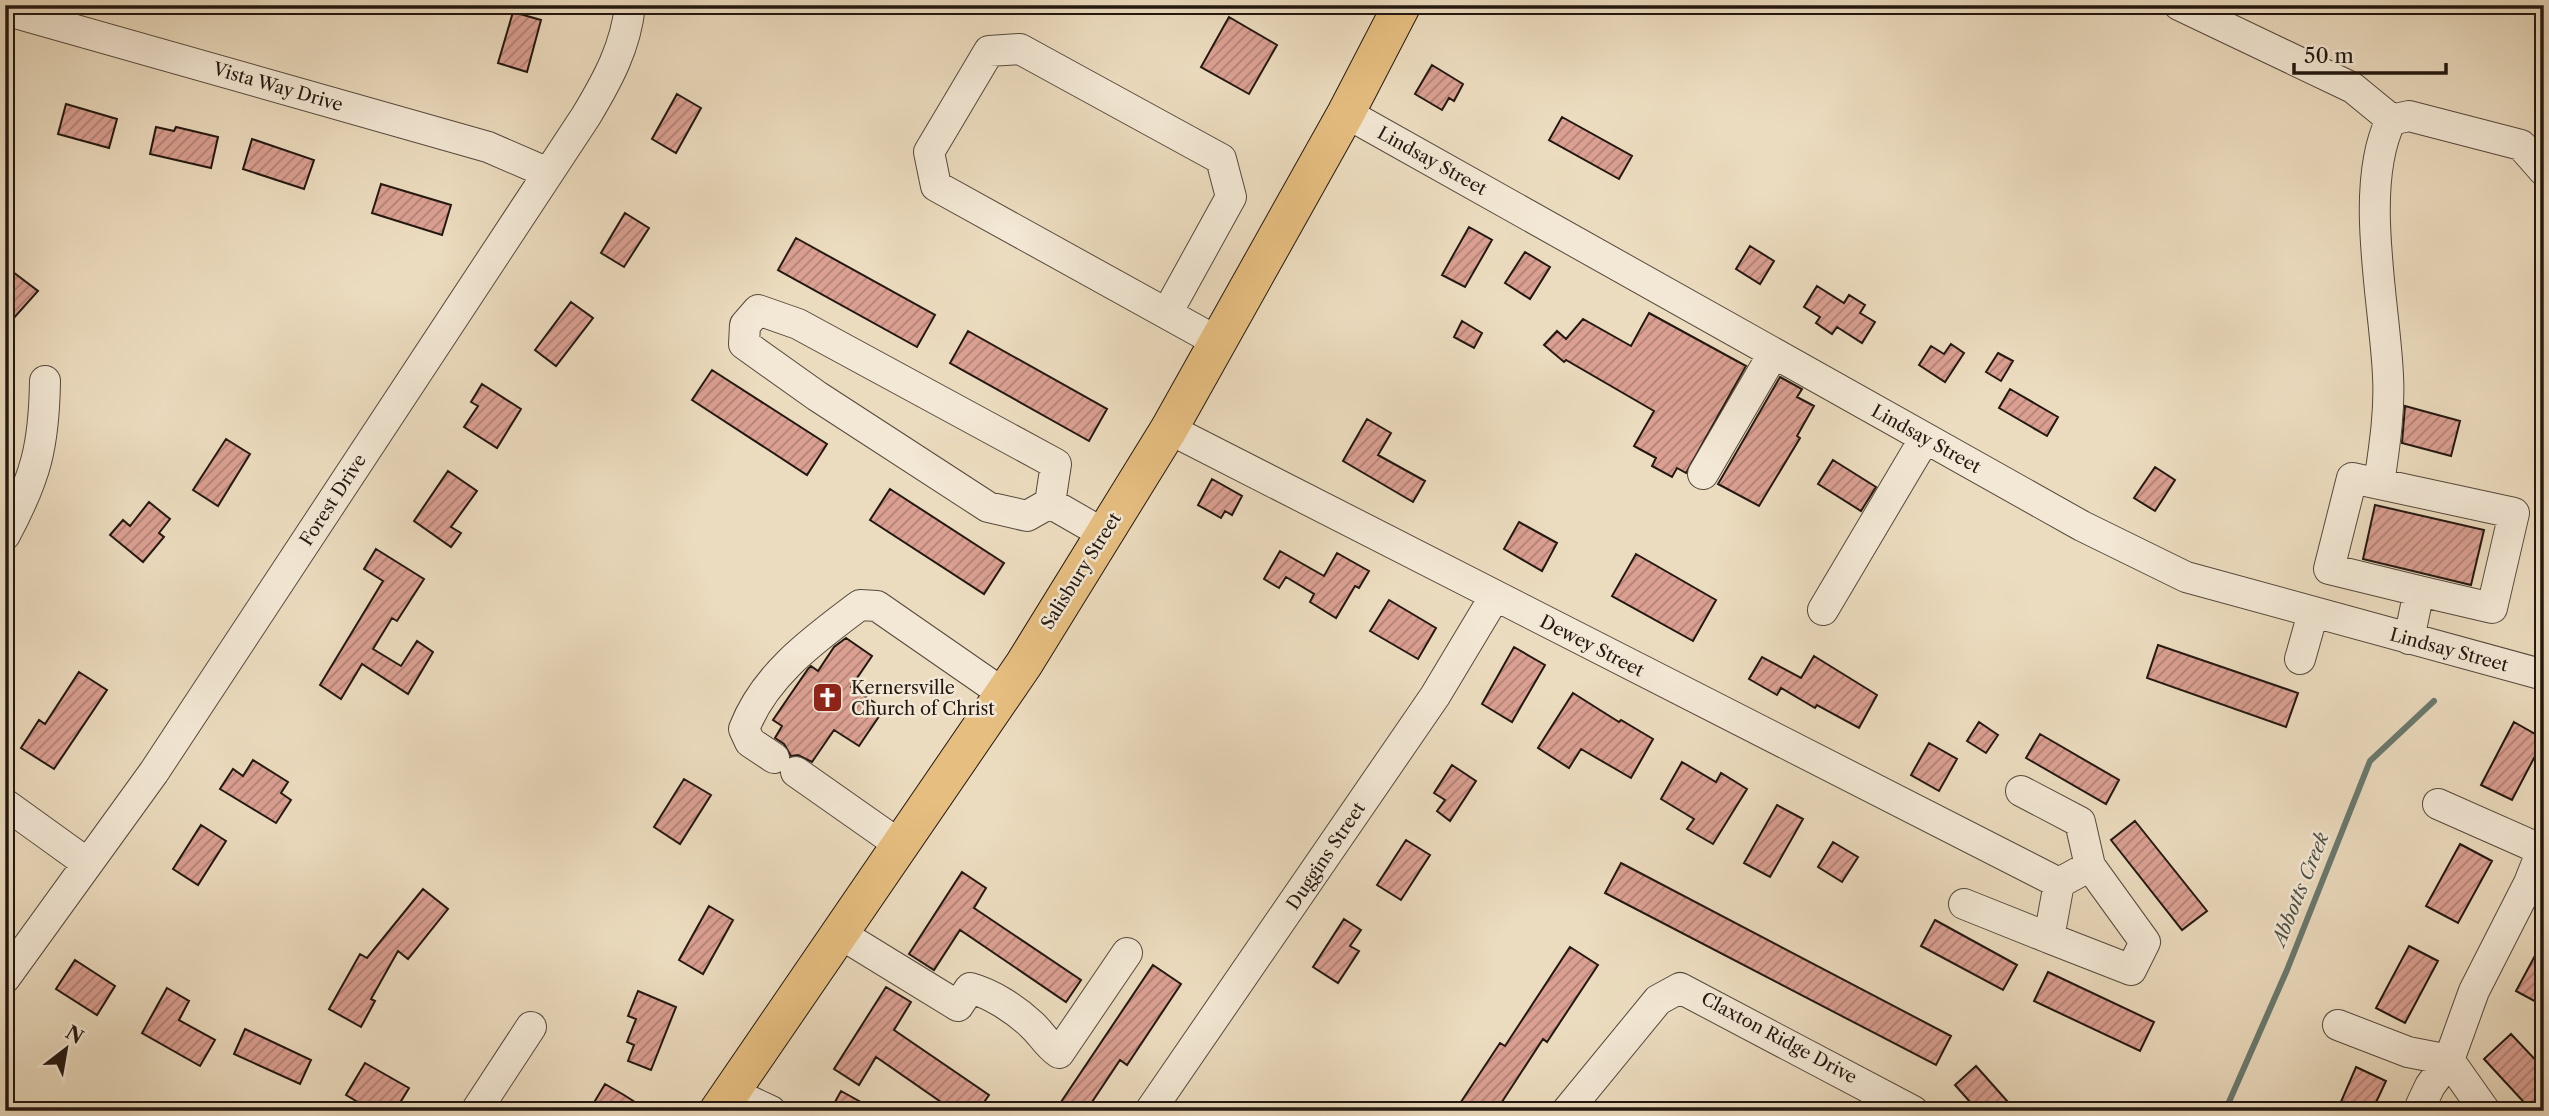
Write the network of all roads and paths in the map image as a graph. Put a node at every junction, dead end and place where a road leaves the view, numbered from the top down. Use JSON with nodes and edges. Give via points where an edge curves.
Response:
{"nodes":[{"id":1,"x":629,"y":5,"type":"edge"},
{"id":2,"x":1402,"y":5,"type":"edge"},
{"id":3,"x":2179,"y":5,"type":"edge"},
{"id":4,"x":5,"y":10,"type":"edge"},
{"id":5,"x":1346,"y":113,"type":"junction"},
{"id":6,"x":2392,"y":120,"type":"junction"},
{"id":7,"x":2544,"y":171,"type":"edge"},
{"id":8,"x":548,"y":173,"type":"junction"},
{"id":9,"x":1167,"y":313,"type":"junction"},
{"id":10,"x":1218,"y":342,"type":"junction"},
{"id":11,"x":1773,"y":354,"type":"junction"},
{"id":12,"x":45,"y":381,"type":"dead end"},
{"id":13,"x":1169,"y":429,"type":"junction"},
{"id":14,"x":1925,"y":438,"type":"junction"},
{"id":15,"x":1703,"y":474,"type":"dead end"},
{"id":16,"x":2379,"y":484,"type":"junction"},
{"id":17,"x":1050,"y":503,"type":"junction"},
{"id":18,"x":1104,"y":534,"type":"junction"},
{"id":19,"x":5,"y":535,"type":"edge"},
{"id":20,"x":2419,"y":591,"type":"junction"},
{"id":21,"x":1495,"y":596,"type":"junction"},
{"id":22,"x":1822,"y":610,"type":"dead end"},
{"id":23,"x":2313,"y":613,"type":"junction"},
{"id":24,"x":2409,"y":639,"type":"junction"},
{"id":25,"x":2300,"y":659,"type":"dead end"},
{"id":26,"x":2544,"y":675,"type":"edge"},
{"id":27,"x":1004,"y":694,"type":"junction"},
{"id":28,"x":2021,"y":791,"type":"dead end"},
{"id":29,"x":5,"y":804,"type":"edge"},
{"id":30,"x":2438,"y":804,"type":"dead end"},
{"id":31,"x":900,"y":845,"type":"junction"},
{"id":32,"x":2543,"y":848,"type":"edge"},
{"id":33,"x":88,"y":863,"type":"junction"},
{"id":34,"x":2090,"y":866,"type":"junction"},
{"id":35,"x":2059,"y":883,"type":"junction"},
{"id":36,"x":1964,"y":904,"type":"dead end"},
{"id":37,"x":839,"y":933,"type":"junction"},
{"id":38,"x":2049,"y":938,"type":"junction"},
{"id":39,"x":1127,"y":953,"type":"dead end"},
{"id":40,"x":5,"y":978,"type":"edge"},
{"id":41,"x":2338,"y":1025,"type":"dead end"},
{"id":42,"x":531,"y":1027,"type":"dead end"},
{"id":43,"x":2449,"y":1060,"type":"junction"},
{"id":44,"x":724,"y":1102,"type":"edge"},
{"id":45,"x":476,"y":1111,"type":"edge"},
{"id":46,"x":771,"y":1111,"type":"edge"},
{"id":47,"x":1150,"y":1111,"type":"edge"},
{"id":48,"x":1567,"y":1111,"type":"edge"},
{"id":49,"x":1913,"y":1111,"type":"edge"},
{"id":50,"x":2423,"y":1111,"type":"edge"},
{"id":51,"x":2485,"y":1111,"type":"edge"}],
"edges":[{"from":1,"to":8,"type":"street","name":"Forest Drive","via":[[610,76]]},
{"from":2,"to":5,"type":"main road","name":"Salisbury Street"},
{"from":3,"to":6,"type":"street","via":[[2353,88]]},
{"from":4,"to":8,"type":"street","name":"Vista Way Drive","via":[[488,146]]},
{"from":5,"to":10,"type":"main road","name":"Salisbury Street"},
{"from":5,"to":11,"type":"street","name":"Lindsay Street"},
{"from":6,"to":7,"type":"street","via":[[2409,116],[2521,145]]},
{"from":6,"to":16,"type":"street","via":[[2382,139],[2377,173],[2379,271],[2389,378]]},
{"from":8,"to":33,"type":"street","name":"Forest Drive","via":[[153,772]]},
{"from":9,"to":9,"type":"street","via":[[936,186],[929,152],[989,51],[1020,49],[1221,159],[1231,197]]},
{"from":9,"to":10,"type":"street"},
{"from":10,"to":13,"type":"main road","name":"Salisbury Street"},
{"from":11,"to":14,"type":"street","name":"Lindsay Street"},
{"from":11,"to":15,"type":"street"},
{"from":12,"to":19,"type":"street","via":[[44,434],[36,470]]},
{"from":13,"to":18,"type":"main road","name":"Salisbury Street"},
{"from":13,"to":21,"type":"street","name":"Dewey Street"},
{"from":14,"to":22,"type":"street"},
{"from":14,"to":23,"type":"street","name":"Lindsay Street","via":[[2082,526],[2186,577]]},
{"from":16,"to":20,"type":"street","via":[[2352,478],[2329,569]]},
{"from":16,"to":20,"type":"street","via":[[2514,513],[2492,608]]},
{"from":17,"to":17,"type":"street","via":[[1027,516],[988,506],[744,344],[745,325],[758,310],[798,324],[1056,464]]},
{"from":17,"to":18,"type":"street"},
{"from":18,"to":27,"type":"main road","name":"Salisbury Street"},
{"from":20,"to":24,"type":"street"},
{"from":21,"to":35,"type":"street","name":"Dewey Street"},
{"from":21,"to":47,"type":"street","name":"Duggins Street","via":[[1415,725]]},
{"from":23,"to":24,"type":"street","name":"Lindsay Street"},
{"from":23,"to":25,"type":"street"},
{"from":24,"to":26,"type":"street","name":"Lindsay Street"},
{"from":27,"to":31,"type":"main road","name":"Salisbury Street"},
{"from":27,"to":31,"type":"street","via":[[877,606],[860,605],[801,652],[775,678],[750,714],[744,729],[750,742]]},
{"from":28,"to":34,"type":"street","via":[[2080,822]]},
{"from":29,"to":33,"type":"street"},
{"from":30,"to":32,"type":"street"},
{"from":31,"to":37,"type":"main road","name":"Salisbury Street"},
{"from":32,"to":43,"type":"street","via":[[2474,991]]},
{"from":33,"to":40,"type":"street","name":"Forest Drive"},
{"from":34,"to":35,"type":"street"},
{"from":34,"to":38,"type":"street","via":[[2145,942],[2131,970]]},
{"from":35,"to":38,"type":"street"},
{"from":36,"to":38,"type":"street"},
{"from":37,"to":39,"type":"street","via":[[958,1006],[970,988],[986,992],[1033,1026],[1059,1053]]},
{"from":37,"to":44,"type":"main road","name":"Salisbury Street"},
{"from":41,"to":43,"type":"street","via":[[2408,1052]]},
{"from":42,"to":45,"type":"street"},
{"from":43,"to":50,"type":"street","via":[[2430,1086],[2421,1105]]},
{"from":43,"to":51,"type":"street"},
{"from":44,"to":46,"type":"street"},
{"from":48,"to":49,"type":"street","name":"Claxton Ridge Drive","via":[[1658,1000],[1680,988]]}]}
